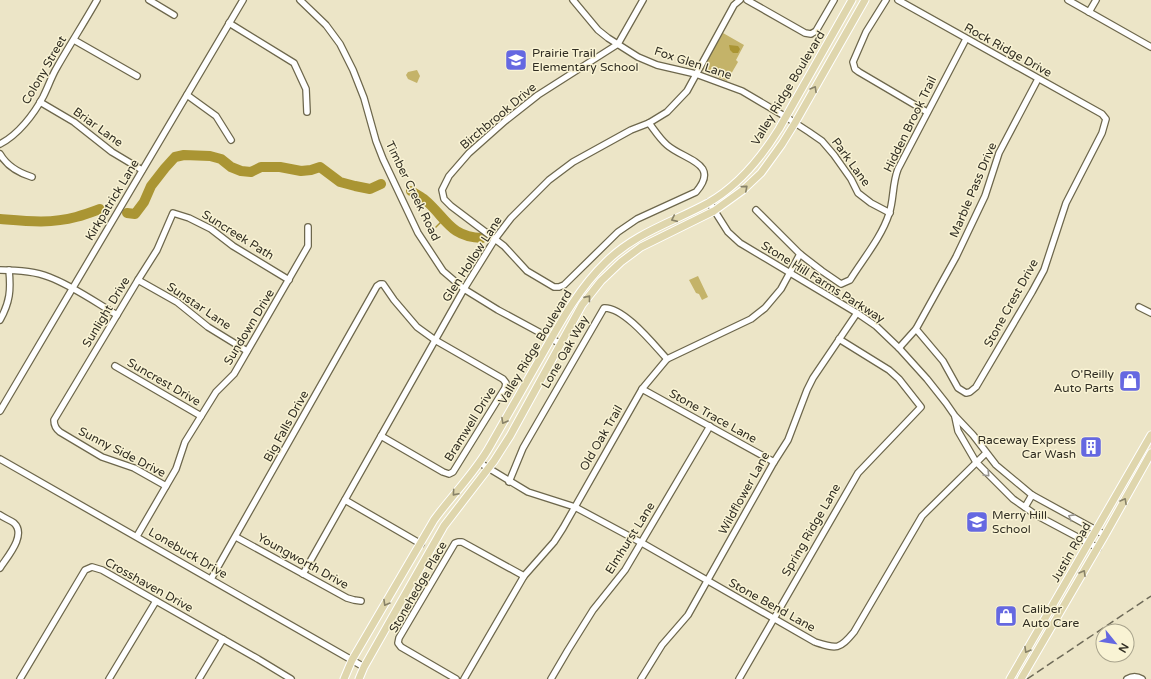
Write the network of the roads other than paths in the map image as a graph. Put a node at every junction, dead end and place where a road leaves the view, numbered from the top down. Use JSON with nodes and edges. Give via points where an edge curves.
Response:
{"nodes":[{"id":1,"x":97,"y":0,"type":"edge"},
{"id":2,"x":149,"y":0,"type":"edge"},
{"id":3,"x":243,"y":0,"type":"edge"},
{"id":4,"x":300,"y":0,"type":"edge"},
{"id":5,"x":572,"y":0,"type":"edge"},
{"id":6,"x":643,"y":0,"type":"edge"},
{"id":7,"x":740,"y":0,"type":"edge"},
{"id":8,"x":747,"y":0,"type":"edge"},
{"id":9,"x":834,"y":0,"type":"edge"},
{"id":10,"x":852,"y":0,"type":"edge"},
{"id":11,"x":865,"y":0,"type":"edge"},
{"id":12,"x":886,"y":0,"type":"edge"},
{"id":13,"x":898,"y":0,"type":"edge"},
{"id":14,"x":1068,"y":0,"type":"edge"},
{"id":15,"x":1096,"y":0,"type":"edge"},
{"id":16,"x":1089,"y":12,"type":"junction"},
{"id":17,"x":174,"y":15,"type":"dead end"},
{"id":18,"x":229,"y":23,"type":"junction"},
{"id":19,"x":966,"y":39,"type":"junction"},
{"id":20,"x":74,"y":40,"type":"junction"},
{"id":21,"x":618,"y":44,"type":"junction"},
{"id":22,"x":1151,"y":47,"type":"edge"},
{"id":23,"x":696,"y":74,"type":"junction"},
{"id":24,"x":137,"y":76,"type":"dead end"},
{"id":25,"x":1038,"y":79,"type":"junction"},
{"id":26,"x":187,"y":95,"type":"junction"},
{"id":27,"x":40,"y":102,"type":"junction"},
{"id":28,"x":308,"y":112,"type":"dead end"},
{"id":29,"x":927,"y":112,"type":"junction"},
{"id":30,"x":786,"y":117,"type":"junction"},
{"id":31,"x":1106,"y":119,"type":"joint"},
{"id":32,"x":649,"y":123,"type":"junction"},
{"id":33,"x":795,"y":123,"type":"junction"},
{"id":34,"x":231,"y":140,"type":"dead end"},
{"id":35,"x":0,"y":144,"type":"edge"},
{"id":36,"x":0,"y":154,"type":"edge"},
{"id":37,"x":142,"y":170,"type":"junction"},
{"id":38,"x":32,"y":177,"type":"dead end"},
{"id":39,"x":709,"y":202,"type":"junction"},
{"id":40,"x":756,"y":210,"type":"dead end"},
{"id":41,"x":714,"y":212,"type":"junction"},
{"id":42,"x":890,"y":212,"type":"junction"},
{"id":43,"x":173,"y":213,"type":"joint"},
{"id":44,"x":308,"y":227,"type":"dead end"},
{"id":45,"x":495,"y":239,"type":"junction"},
{"id":46,"x":800,"y":254,"type":"junction"},
{"id":47,"x":0,"y":270,"type":"edge"},
{"id":48,"x":9,"y":270,"type":"junction"},
{"id":49,"x":790,"y":274,"type":"junction"},
{"id":50,"x":138,"y":280,"type":"junction"},
{"id":51,"x":289,"y":280,"type":"junction"},
{"id":52,"x":72,"y":289,"type":"junction"},
{"id":53,"x":464,"y":289,"type":"junction"},
{"id":54,"x":1139,"y":307,"type":"dead end"},
{"id":55,"x":856,"y":313,"type":"junction"},
{"id":56,"x":1151,"y":313,"type":"edge"},
{"id":57,"x":117,"y":315,"type":"junction"},
{"id":58,"x":0,"y":320,"type":"edge"},
{"id":59,"x":916,"y":329,"type":"junction"},
{"id":60,"x":551,"y":338,"type":"junction"},
{"id":61,"x":839,"y":339,"type":"junction"},
{"id":62,"x":436,"y":340,"type":"junction"},
{"id":63,"x":561,"y":344,"type":"junction"},
{"id":64,"x":900,"y":348,"type":"junction"},
{"id":65,"x":247,"y":351,"type":"junction"},
{"id":66,"x":667,"y":359,"type":"junction"},
{"id":67,"x":115,"y":366,"type":"dead end"},
{"id":68,"x":642,"y":389,"type":"junction"},
{"id":69,"x":0,"y":411,"type":"edge"},
{"id":70,"x":201,"y":416,"type":"junction"},
{"id":71,"x":955,"y":416,"type":"junction"},
{"id":72,"x":54,"y":420,"type":"joint"},
{"id":73,"x":710,"y":426,"type":"junction"},
{"id":74,"x":1151,"y":435,"type":"edge"},
{"id":75,"x":381,"y":436,"type":"junction"},
{"id":76,"x":986,"y":453,"type":"junction"},
{"id":77,"x":1151,"y":453,"type":"edge"},
{"id":78,"x":0,"y":459,"type":"edge"},
{"id":79,"x":774,"y":462,"type":"junction"},
{"id":80,"x":976,"y":462,"type":"junction"},
{"id":81,"x":480,"y":463,"type":"junction"},
{"id":82,"x":488,"y":469,"type":"junction"},
{"id":83,"x":509,"y":482,"type":"junction"},
{"id":84,"x":166,"y":486,"type":"junction"},
{"id":85,"x":1032,"y":494,"type":"junction"},
{"id":86,"x":344,"y":500,"type":"junction"},
{"id":87,"x":575,"y":507,"type":"junction"},
{"id":88,"x":1025,"y":507,"type":"junction"},
{"id":89,"x":0,"y":516,"type":"edge"},
{"id":90,"x":1096,"y":530,"type":"junction"},
{"id":91,"x":1105,"y":535,"type":"junction"},
{"id":92,"x":136,"y":536,"type":"junction"},
{"id":93,"x":236,"y":537,"type":"junction"},
{"id":94,"x":642,"y":543,"type":"junction"},
{"id":95,"x":1089,"y":543,"type":"junction"},
{"id":96,"x":421,"y":544,"type":"junction"},
{"id":97,"x":1098,"y":548,"type":"junction"},
{"id":98,"x":0,"y":568,"type":"edge"},
{"id":99,"x":303,"y":574,"type":"junction"},
{"id":100,"x":524,"y":576,"type":"junction"},
{"id":101,"x":211,"y":579,"type":"junction"},
{"id":102,"x":708,"y":581,"type":"junction"},
{"id":103,"x":156,"y":601,"type":"junction"},
{"id":104,"x":360,"y":601,"type":"dead end"},
{"id":105,"x":773,"y":619,"type":"junction"},
{"id":106,"x":223,"y":639,"type":"junction"},
{"id":107,"x":352,"y":660,"type":"junction"},
{"id":108,"x":364,"y":667,"type":"junction"},
{"id":109,"x":20,"y":679,"type":"edge"},
{"id":110,"x":109,"y":679,"type":"edge"},
{"id":111,"x":200,"y":679,"type":"edge"},
{"id":112,"x":290,"y":679,"type":"edge"},
{"id":113,"x":344,"y":679,"type":"edge"},
{"id":114,"x":359,"y":679,"type":"edge"},
{"id":115,"x":456,"y":679,"type":"edge"},
{"id":116,"x":464,"y":679,"type":"edge"},
{"id":117,"x":551,"y":679,"type":"edge"},
{"id":118,"x":641,"y":679,"type":"edge"},
{"id":119,"x":739,"y":679,"type":"edge"},
{"id":120,"x":1010,"y":679,"type":"edge"},
{"id":121,"x":1021,"y":679,"type":"edge"},
{"id":122,"x":1127,"y":679,"type":"edge"},
{"id":123,"x":1142,"y":679,"type":"edge"}],
"edges":[{"from":1,"to":20,"type":"street","name":"Colony Street"},
{"from":2,"to":17,"type":"street"},
{"from":3,"to":18,"type":"street","name":"Kirkpatrick Lane"},
{"from":4,"to":53,"type":"street","name":"Timber Creek Road","via":[[326,25],[340,44],[364,98],[379,150],[418,233],[443,271]]},
{"from":5,"to":21,"type":"street","name":"Fox Glen Lane","via":[[598,30]]},
{"from":6,"to":21,"type":"street","name":"Birchbrook Drive"},
{"from":7,"to":23,"type":"street","name":"Glen Hollow Lane","via":[[734,5]]},
{"from":8,"to":9,"type":"street","via":[[811,34],[816,31]]},
{"from":10,"to":30,"type":"main road","name":"Valley Ridge Boulevard"},
{"from":33,"to":11,"type":"main road","name":"Valley Ridge Boulevard","one_way":true},
{"from":12,"to":29,"type":"street","via":[[866,32],[853,62],[855,69]]},
{"from":13,"to":19,"type":"street","name":"Rock Ridge Drive"},
{"from":14,"to":16,"type":"street"},
{"from":15,"to":16,"type":"street"},
{"from":16,"to":22,"type":"street"},
{"from":18,"to":26,"type":"street","name":"Kirkpatrick Lane"},
{"from":18,"to":28,"type":"street","via":[[294,63],[306,89]]},
{"from":19,"to":25,"type":"street","name":"Rock Ridge Drive"},
{"from":19,"to":29,"type":"street","name":"Hidden Brook Trail"},
{"from":20,"to":24,"type":"street"},
{"from":20,"to":27,"type":"street","name":"Colony Street","via":[[50,79]]},
{"from":21,"to":23,"type":"street","name":"Fox Glen Lane","via":[[657,65]]},
{"from":21,"to":45,"type":"street","name":"Birchbrook Drive","via":[[538,95],[469,153],[449,176],[442,190],[444,199]]},
{"from":23,"to":30,"type":"street","name":"Fox Glen Lane","via":[[742,91]]},
{"from":23,"to":32,"type":"street","name":"Glen Hollow Lane","via":[[687,91],[667,112]]},
{"from":25,"to":31,"type":"street","name":"Rock Ridge Drive","via":[[1102,114]]},
{"from":25,"to":59,"type":"street","name":"Marble Pass Drive","via":[[999,153],[985,196],[971,226]]},
{"from":26,"to":34,"type":"street","via":[[216,116]]},
{"from":26,"to":37,"type":"street","name":"Kirkpatrick Lane"},
{"from":27,"to":35,"type":"street","name":"Colony Street","via":[[22,127]]},
{"from":27,"to":37,"type":"street","name":"Briar Lane","via":[[74,122],[112,152]]},
{"from":29,"to":42,"type":"street","name":"Hidden Brook Trail","via":[[894,179]]},
{"from":30,"to":33,"type":"street","name":"Fox Glen Lane"},
{"from":30,"to":39,"type":"main road","name":"Valley Ridge Boulevard","via":[[770,144],[752,165],[731,186]]},
{"from":31,"to":59,"type":"street","name":"Stone Crest Drive","via":[[1102,133],[1066,202],[1044,270],[976,387],[966,393],[958,388],[943,361]]},
{"from":32,"to":45,"type":"street","name":"Glen Hollow Lane","via":[[573,162],[549,180],[511,218]]},
{"from":32,"to":45,"type":"street","name":"Birchbrook Drive","via":[[668,146],[693,159],[703,168],[705,178],[696,192],[643,216],[624,228],[559,287],[551,286],[527,271]]},
{"from":41,"to":33,"type":"main road","name":"Valley Ridge Boulevard","one_way":true,"via":[[761,174]]},
{"from":33,"to":42,"type":"street","name":"Park Lane","via":[[822,141],[858,193]]},
{"from":36,"to":38,"type":"street","via":[[12,168]]},
{"from":37,"to":52,"type":"street","name":"Kirkpatrick Lane"},
{"from":39,"to":41,"type":"street","name":"Stone Hill Farms Parkway"},
{"from":39,"to":60,"type":"main road","name":"Valley Ridge Boulevard","one_way":true,"via":[[639,237],[607,261],[580,292]]},
{"from":40,"to":46,"type":"street"},
{"from":41,"to":49,"type":"street","name":"Stone Hill Farms Parkway","via":[[728,232],[740,243]]},
{"from":63,"to":41,"type":"main road","name":"Valley Ridge Boulevard","one_way":true,"via":[[582,305],[601,281],[621,262],[640,247]]},
{"from":42,"to":46,"type":"street","name":"Hidden Brook Trail","via":[[872,246],[850,280],[846,282],[841,284]]},
{"from":43,"to":50,"type":"street","name":"Sunlight Drive","via":[[157,250]]},
{"from":43,"to":51,"type":"street","name":"Suncreek Path","via":[[211,229],[233,246]]},
{"from":44,"to":51,"type":"street","name":"Sundown Drive","via":[[308,246]]},
{"from":45,"to":53,"type":"street","name":"Glen Hollow Lane"},
{"from":46,"to":49,"type":"street","name":"Old Oak Trail"},
{"from":47,"to":48,"type":"street"},
{"from":48,"to":52,"type":"street","via":[[49,277]]},
{"from":48,"to":58,"type":"street","via":[[10,297]]},
{"from":49,"to":55,"type":"street","name":"Stone Hill Farms Parkway"},
{"from":49,"to":66,"type":"street","name":"Old Oak Trail","via":[[775,297],[751,319]]},
{"from":50,"to":57,"type":"street","name":"Sunlight Drive"},
{"from":50,"to":65,"type":"street","name":"Sunstar Lane","via":[[177,302],[208,327]]},
{"from":51,"to":65,"type":"street","name":"Sundown Drive"},
{"from":52,"to":57,"type":"street"},
{"from":52,"to":69,"type":"street","name":"Kirkpatrick Lane"},
{"from":53,"to":60,"type":"street","name":"Timber Creek Road"},
{"from":53,"to":62,"type":"street","name":"Glen Hollow Lane"},
{"from":54,"to":56,"type":"street"},
{"from":55,"to":61,"type":"street","name":"Wildflower Lane"},
{"from":55,"to":64,"type":"street","name":"Stone Hill Farms Parkway","via":[[876,326]]},
{"from":57,"to":72,"type":"street","name":"Sunlight Drive"},
{"from":59,"to":64,"type":"street","name":"Marble Pass Drive"},
{"from":60,"to":63,"type":"street","name":"Timber Creek Road"},
{"from":60,"to":81,"type":"main road","name":"Valley Ridge Boulevard","one_way":true},
{"from":61,"to":79,"type":"street","name":"Wildflower Lane","via":[[813,378],[788,440]]},
{"from":61,"to":105,"type":"street","name":"Spring Ridge Lane","via":[[889,370],[921,407],[858,473]]},
{"from":62,"to":75,"type":"street","name":"Glen Hollow Lane"},
{"from":62,"to":75,"type":"street","name":"Bramwell Drive","via":[[503,378],[505,388],[453,472],[449,474]]},
{"from":62,"to":93,"type":"street","name":"Big Falls Drive","via":[[417,327],[385,285],[380,284]]},
{"from":63,"to":82,"type":"main road","name":"Valley Ridge Boulevard","via":[[510,436]]},
{"from":64,"to":71,"type":"street","name":"Stone Hill Farms Parkway"},
{"from":65,"to":70,"type":"street","name":"Sundown Drive","via":[[234,374],[216,392]]},
{"from":66,"to":68,"type":"street","name":"Old Oak Trail"},
{"from":66,"to":83,"type":"street","name":"Lone Oak Way","via":[[638,327],[613,310],[604,308],[523,448]]},
{"from":67,"to":70,"type":"street","name":"Suncrest Drive"},
{"from":68,"to":73,"type":"street","name":"Stone Trace Lane"},
{"from":68,"to":87,"type":"street","name":"Old Oak Trail"},
{"from":70,"to":84,"type":"street","name":"Sundown Drive","via":[[185,442],[176,469]]},
{"from":71,"to":76,"type":"street","name":"Stone Hill Farms Parkway"},
{"from":71,"to":80,"type":"street","via":[[958,431]]},
{"from":72,"to":84,"type":"street","name":"Sunny Side Drive","via":[[55,428],[60,432],[102,457],[130,466]]},
{"from":73,"to":79,"type":"street","name":"Stone Trace Lane"},
{"from":73,"to":94,"type":"street","name":"Elmhurst Lane"},
{"from":74,"to":90,"type":"main road","name":"Justin Road"},
{"from":75,"to":86,"type":"street","name":"Glen Hollow Lane"},
{"from":76,"to":80,"type":"street","name":"Stone Bend Lane"},
{"from":76,"to":85,"type":"street","name":"Stone Hill Farms Parkway","via":[[996,465]]},
{"from":91,"to":77,"type":"main road","name":"Justin Road","one_way":true},
{"from":78,"to":92,"type":"street","name":"Lonebuck Drive"},
{"from":79,"to":102,"type":"street","name":"Wildflower Lane"},
{"from":80,"to":88,"type":"street","one_way":true,"via":[[1013,499]]},
{"from":80,"to":105,"type":"street","name":"Stone Bend Lane","via":[[922,516],[854,632],[844,644],[832,647],[815,642]]},
{"from":81,"to":82,"type":"street","name":"Stone Bend Lane"},
{"from":81,"to":96,"type":"main road","name":"Valley Ridge Boulevard","one_way":true,"via":[[447,502]]},
{"from":82,"to":83,"type":"street","name":"Stone Bend Lane"},
{"from":82,"to":108,"type":"main road","name":"Valley Ridge Boulevard","via":[[444,526]]},
{"from":83,"to":87,"type":"street","name":"Stone Bend Lane","via":[[535,496]]},
{"from":84,"to":92,"type":"street","name":"Sundown Drive"},
{"from":85,"to":88,"type":"street"},
{"from":90,"to":85,"type":"street","name":"Stone Hill Farms Parkway","one_way":true},
{"from":86,"to":96,"type":"street"},
{"from":86,"to":99,"type":"street","name":"Glen Hollow Lane"},
{"from":87,"to":94,"type":"street","name":"Stone Bend Lane"},
{"from":87,"to":100,"type":"street","name":"Old Oak Trail","via":[[554,542]]},
{"from":88,"to":95,"type":"street"},
{"from":89,"to":98,"type":"street","via":[[14,524],[19,531],[18,539]]},
{"from":90,"to":91,"type":"street","name":"Stone Hill Farms Parkway"},
{"from":90,"to":95,"type":"main road","name":"Justin Road"},
{"from":91,"to":97,"type":"main road","name":"Justin Road"},
{"from":92,"to":101,"type":"street","name":"Lonebuck Drive"},
{"from":93,"to":99,"type":"street","name":"Youngworth Drive"},
{"from":93,"to":101,"type":"street","name":"Big Falls Drive"},
{"from":94,"to":102,"type":"street","name":"Stone Bend Lane"},
{"from":94,"to":117,"type":"street","name":"Elmhurst Lane","via":[[594,610]]},
{"from":95,"to":97,"type":"street"},
{"from":95,"to":120,"type":"main road","name":"Justin Road","one_way":true},
{"from":96,"to":107,"type":"main road","name":"Valley Ridge Boulevard","one_way":true},
{"from":121,"to":97,"type":"main road","name":"Justin Road","one_way":true},
{"from":99,"to":104,"type":"street","name":"Youngworth Drive","via":[[347,598]]},
{"from":100,"to":115,"type":"street","name":"Stonehedge Place","via":[[462,542],[455,543],[398,643]]},
{"from":100,"to":116,"type":"street","name":"Old Oak Trail"},
{"from":101,"to":107,"type":"street","name":"Lonebuck Drive"},
{"from":102,"to":105,"type":"street","name":"Stone Bend Lane"},
{"from":102,"to":118,"type":"street","name":"Wildflower Lane","via":[[688,615],[662,645]]},
{"from":103,"to":106,"type":"street","name":"Crosshaven Drive"},
{"from":103,"to":109,"type":"street","name":"Crosshaven Drive","via":[[96,567],[88,568]]},
{"from":103,"to":110,"type":"street"},
{"from":105,"to":119,"type":"street","name":"Spring Ridge Lane"},
{"from":106,"to":111,"type":"street"},
{"from":106,"to":112,"type":"street","name":"Crosshaven Drive"},
{"from":107,"to":108,"type":"street","name":"Lonebuck Drive"},
{"from":107,"to":113,"type":"main road","name":"Valley Ridge Boulevard"},
{"from":108,"to":114,"type":"main road","name":"Valley Ridge Boulevard"},
{"from":122,"to":123,"type":"street"}]}
